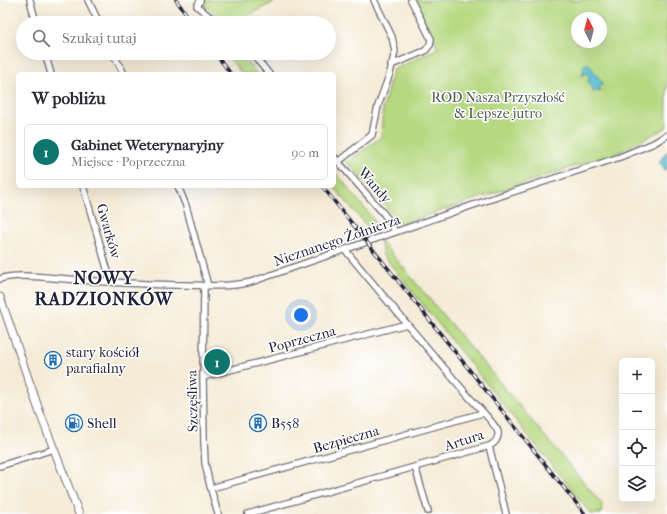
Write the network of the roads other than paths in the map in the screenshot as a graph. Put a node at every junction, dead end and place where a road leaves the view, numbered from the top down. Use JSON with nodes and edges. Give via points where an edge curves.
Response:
{"nodes":[{"id":1,"x":30,"y":0,"type":"edge"},
{"id":2,"x":88,"y":0,"type":"edge"},
{"id":3,"x":374,"y":0,"type":"edge"},
{"id":4,"x":411,"y":0,"type":"edge"},
{"id":5,"x":200,"y":2,"type":"dead end"},
{"id":6,"x":34,"y":16,"type":"edge"},
{"id":7,"x":96,"y":16,"type":"edge"},
{"id":8,"x":209,"y":16,"type":"edge"},
{"id":9,"x":47,"y":60,"type":"edge"},
{"id":10,"x":117,"y":60,"type":"edge"},
{"id":11,"x":258,"y":60,"type":"edge"},
{"id":12,"x":391,"y":65,"type":"junction"},
{"id":13,"x":50,"y":72,"type":"edge"},
{"id":14,"x":123,"y":72,"type":"edge"},
{"id":15,"x":267,"y":72,"type":"edge"},
{"id":16,"x":667,"y":136,"type":"edge"},
{"id":17,"x":336,"y":159,"type":"edge"},
{"id":18,"x":84,"y":188,"type":"edge"},
{"id":19,"x":179,"y":188,"type":"edge"},
{"id":20,"x":395,"y":232,"type":"junction"},
{"id":21,"x":346,"y":249,"type":"junction"},
{"id":22,"x":0,"y":278,"type":"edge"},
{"id":23,"x":111,"y":282,"type":"junction"},
{"id":24,"x":205,"y":286,"type":"junction"},
{"id":25,"x":0,"y":297,"type":"edge"},
{"id":26,"x":407,"y":324,"type":"junction"},
{"id":27,"x":203,"y":377,"type":"junction"},
{"id":28,"x":483,"y":413,"type":"junction"},
{"id":29,"x":489,"y":446,"type":"junction"},
{"id":30,"x":54,"y":449,"type":"junction"},
{"id":31,"x":0,"y":466,"type":"edge"},
{"id":32,"x":415,"y":467,"type":"junction"},
{"id":33,"x":215,"y":487,"type":"dead end"},
{"id":34,"x":428,"y":511,"type":"dead end"},
{"id":35,"x":79,"y":514,"type":"edge"},
{"id":36,"x":218,"y":514,"type":"edge"},
{"id":37,"x":248,"y":514,"type":"edge"},
{"id":38,"x":506,"y":514,"type":"edge"}],
"edges":[{"from":1,"to":6,"type":"street"},
{"from":2,"to":7,"type":"street"},
{"from":3,"to":12,"type":"street","via":[[392,37],[395,51]]},
{"from":4,"to":12,"type":"street","via":[[431,39],[430,45],[425,51]]},
{"from":5,"to":8,"type":"street","via":[[197,6]]},
{"from":9,"to":13,"type":"street"},
{"from":10,"to":14,"type":"street"},
{"from":11,"to":15,"type":"street"},
{"from":12,"to":17,"type":"street","via":[[372,135]]},
{"from":16,"to":20,"type":"street","name":"Nieznanego Żołnierza","via":[[620,157]]},
{"from":17,"to":20,"type":"street","name":"Wandy","via":[[384,214]]},
{"from":18,"to":23,"type":"street","name":"Gwarków"},
{"from":19,"to":24,"type":"street","name":"Szczęśliwa","via":[[207,282]]},
{"from":20,"to":21,"type":"street","name":"Nieznanego Żołnierza"},
{"from":21,"to":24,"type":"street","name":"Nieznanego Żołnierza","via":[[251,282]]},
{"from":21,"to":26,"type":"street","name":"Artura"},
{"from":22,"to":23,"type":"street","name":"Nieznanego Żołnierza","via":[[10,276]]},
{"from":23,"to":24,"type":"street","name":"Nieznanego Żołnierza"},
{"from":24,"to":27,"type":"street","name":"Szczęśliwa"},
{"from":25,"to":30,"type":"street"},
{"from":26,"to":27,"type":"street","name":"Poprzeczna"},
{"from":26,"to":28,"type":"street","name":"Artura"},
{"from":27,"to":36,"type":"street","name":"Szczęśliwa","via":[[206,463]]},
{"from":28,"to":29,"type":"street","name":"Artura","via":[[498,432],[497,439]]},
{"from":28,"to":33,"type":"street","name":"Bezpieczna"},
{"from":29,"to":32,"type":"street","name":"Artura"},
{"from":29,"to":38,"type":"street"},
{"from":30,"to":31,"type":"street"},
{"from":30,"to":35,"type":"street"},
{"from":32,"to":34,"type":"street"},
{"from":32,"to":37,"type":"street","name":"Artura"}]}
